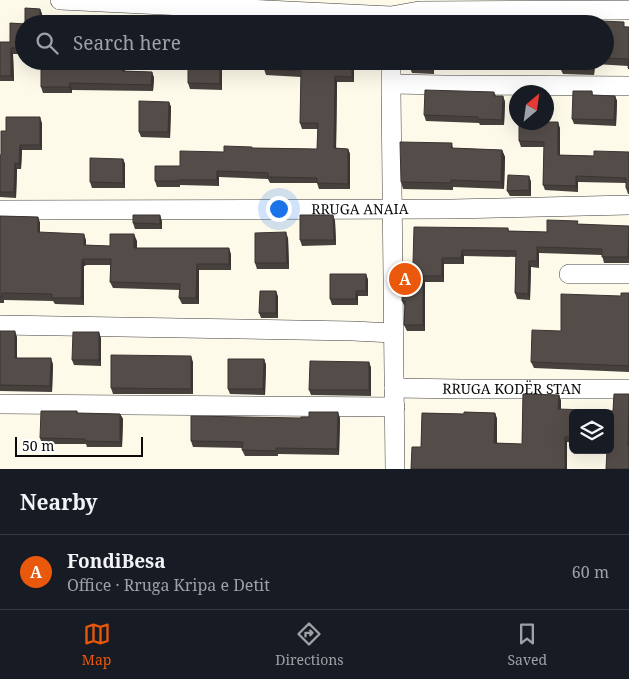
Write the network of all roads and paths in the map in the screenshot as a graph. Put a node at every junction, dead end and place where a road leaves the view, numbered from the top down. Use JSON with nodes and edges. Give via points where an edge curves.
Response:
{"nodes":[{"id":1,"x":60,"y":0,"type":"edge"},
{"id":2,"x":629,"y":10,"type":"edge"},
{"id":3,"x":391,"y":13,"type":"edge"},
{"id":4,"x":391,"y":70,"type":"edge"},
{"id":5,"x":392,"y":84,"type":"junction"},
{"id":6,"x":629,"y":86,"type":"edge"},
{"id":7,"x":629,"y":206,"type":"edge"},
{"id":8,"x":392,"y":209,"type":"junction"},
{"id":9,"x":0,"y":210,"type":"edge"},
{"id":10,"x":568,"y":274,"type":"dead end"},
{"id":11,"x":629,"y":274,"type":"edge"},
{"id":12,"x":0,"y":325,"type":"edge"},
{"id":13,"x":393,"y":333,"type":"junction"},
{"id":14,"x":394,"y":388,"type":"junction"},
{"id":15,"x":629,"y":389,"type":"edge"},
{"id":16,"x":0,"y":404,"type":"edge"},
{"id":17,"x":394,"y":407,"type":"junction"},
{"id":18,"x":395,"y":469,"type":"edge"}],
"edges":[{"from":1,"to":3,"type":"street"},
{"from":2,"to":3,"type":"street"},
{"from":4,"to":5,"type":"street"},
{"from":5,"to":6,"type":"street"},
{"from":5,"to":8,"type":"street"},
{"from":7,"to":8,"type":"street","name":"RRUGA ANAIA"},
{"from":8,"to":9,"type":"street","name":"RRUGA ANAIA"},
{"from":8,"to":13,"type":"street"},
{"from":10,"to":11,"type":"street"},
{"from":12,"to":13,"type":"street"},
{"from":13,"to":14,"type":"street"},
{"from":14,"to":15,"type":"street","name":"RRUGA KODËR STAN"},
{"from":14,"to":17,"type":"street"},
{"from":16,"to":17,"type":"street"},
{"from":17,"to":18,"type":"street"}]}
